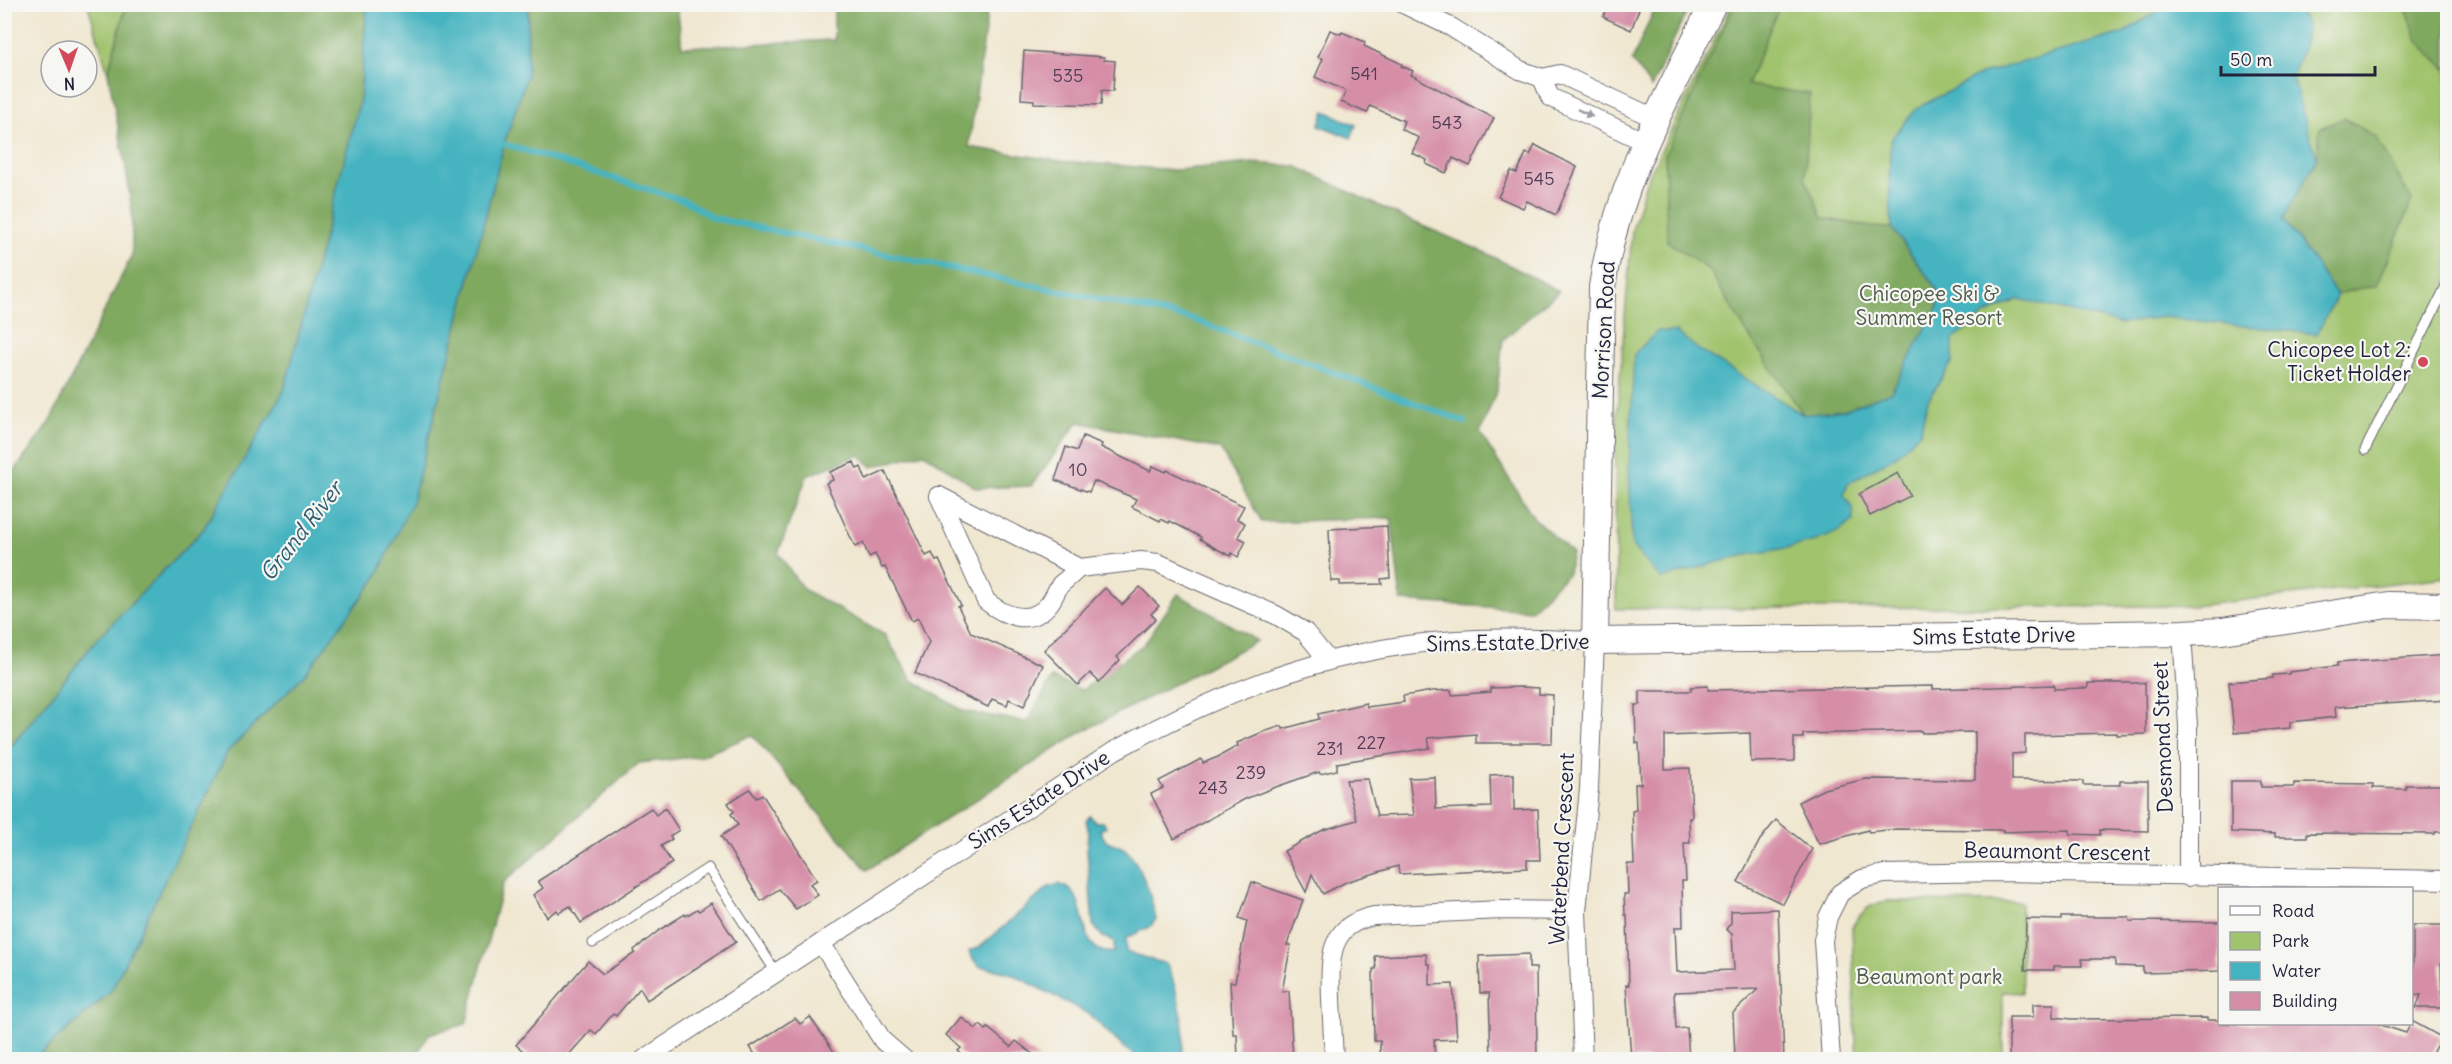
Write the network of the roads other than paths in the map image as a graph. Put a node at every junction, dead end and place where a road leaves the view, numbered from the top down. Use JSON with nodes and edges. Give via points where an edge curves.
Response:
{"nodes":[{"id":1,"x":1403,"y":4,"type":"edge"},
{"id":2,"x":1713,"y":4,"type":"edge"},
{"id":3,"x":1542,"y":78,"type":"junction"},
{"id":4,"x":1656,"y":119,"type":"junction"},
{"id":5,"x":1645,"y":142,"type":"junction"},
{"id":6,"x":2448,"y":282,"type":"edge"},
{"id":7,"x":2365,"y":450,"type":"dead end"},
{"id":8,"x":1079,"y":568,"type":"junction"},
{"id":9,"x":2448,"y":606,"type":"edge"},
{"id":10,"x":2182,"y":633,"type":"junction"},
{"id":11,"x":1595,"y":641,"type":"junction"},
{"id":12,"x":1328,"y":660,"type":"junction"},
{"id":13,"x":2188,"y":876,"type":"junction"},
{"id":14,"x":2448,"y":880,"type":"edge"},
{"id":15,"x":1577,"y":911,"type":"junction"},
{"id":16,"x":593,"y":943,"type":"dead end"},
{"id":17,"x":821,"y":943,"type":"junction"},
{"id":18,"x":776,"y":972,"type":"junction"},
{"id":19,"x":643,"y":1059,"type":"edge"},
{"id":20,"x":905,"y":1059,"type":"edge"},
{"id":21,"x":1334,"y":1059,"type":"edge"},
{"id":22,"x":1583,"y":1059,"type":"edge"},
{"id":23,"x":1831,"y":1059,"type":"edge"}],
"edges":[{"from":1,"to":3,"type":"street","via":[[1451,27],[1520,70]]},
{"from":2,"to":4,"type":"street","name":"Morrison Road"},
{"from":3,"to":4,"type":"street","via":[[1560,74]]},
{"from":3,"to":5,"type":"street","one_way":true,"via":[[1550,97]]},
{"from":4,"to":5,"type":"street","name":"Morrison Road"},
{"from":5,"to":11,"type":"street","name":"Morrison Road","via":[[1614,222],[1602,287]]},
{"from":6,"to":7,"type":"lane"},
{"from":8,"to":8,"type":"street","via":[[1059,586],[1048,605],[1034,614],[1018,618],[1001,613],[986,601],[939,496]]},
{"from":8,"to":12,"type":"street","via":[[1158,562],[1286,621],[1305,632]]},
{"from":9,"to":10,"type":"street","name":"Sims Estate Drive","via":[[2388,605],[2222,631]]},
{"from":10,"to":11,"type":"street","name":"Sims Estate Drive"},
{"from":10,"to":13,"type":"street","name":"Desmond Street","via":[[2188,726]]},
{"from":11,"to":12,"type":"street","name":"Sims Estate Drive","via":[[1477,639],[1390,648]]},
{"from":11,"to":15,"type":"street","name":"Waterbend Crescent","via":[[1589,789]]},
{"from":12,"to":17,"type":"street","name":"Sims Estate Drive","via":[[1231,692],[1167,721],[1114,751]]},
{"from":13,"to":14,"type":"street","name":"Beaumont Crescent"},
{"from":13,"to":23,"type":"street","name":"Beaumont Crescent","via":[[2001,872],[1884,874],[1862,879],[1840,893],[1828,917],[1823,940]]},
{"from":15,"to":21,"type":"street","via":[[1374,915],[1356,921],[1341,933],[1330,963]]},
{"from":15,"to":22,"type":"street","name":"Waterbend Crescent"},
{"from":16,"to":18,"type":"lane","via":[[708,868]]},
{"from":17,"to":18,"type":"street","name":"Sims Estate Drive"},
{"from":17,"to":20,"type":"street","via":[[883,1041]]},
{"from":18,"to":19,"type":"street","name":"Sims Estate Drive"}]}
